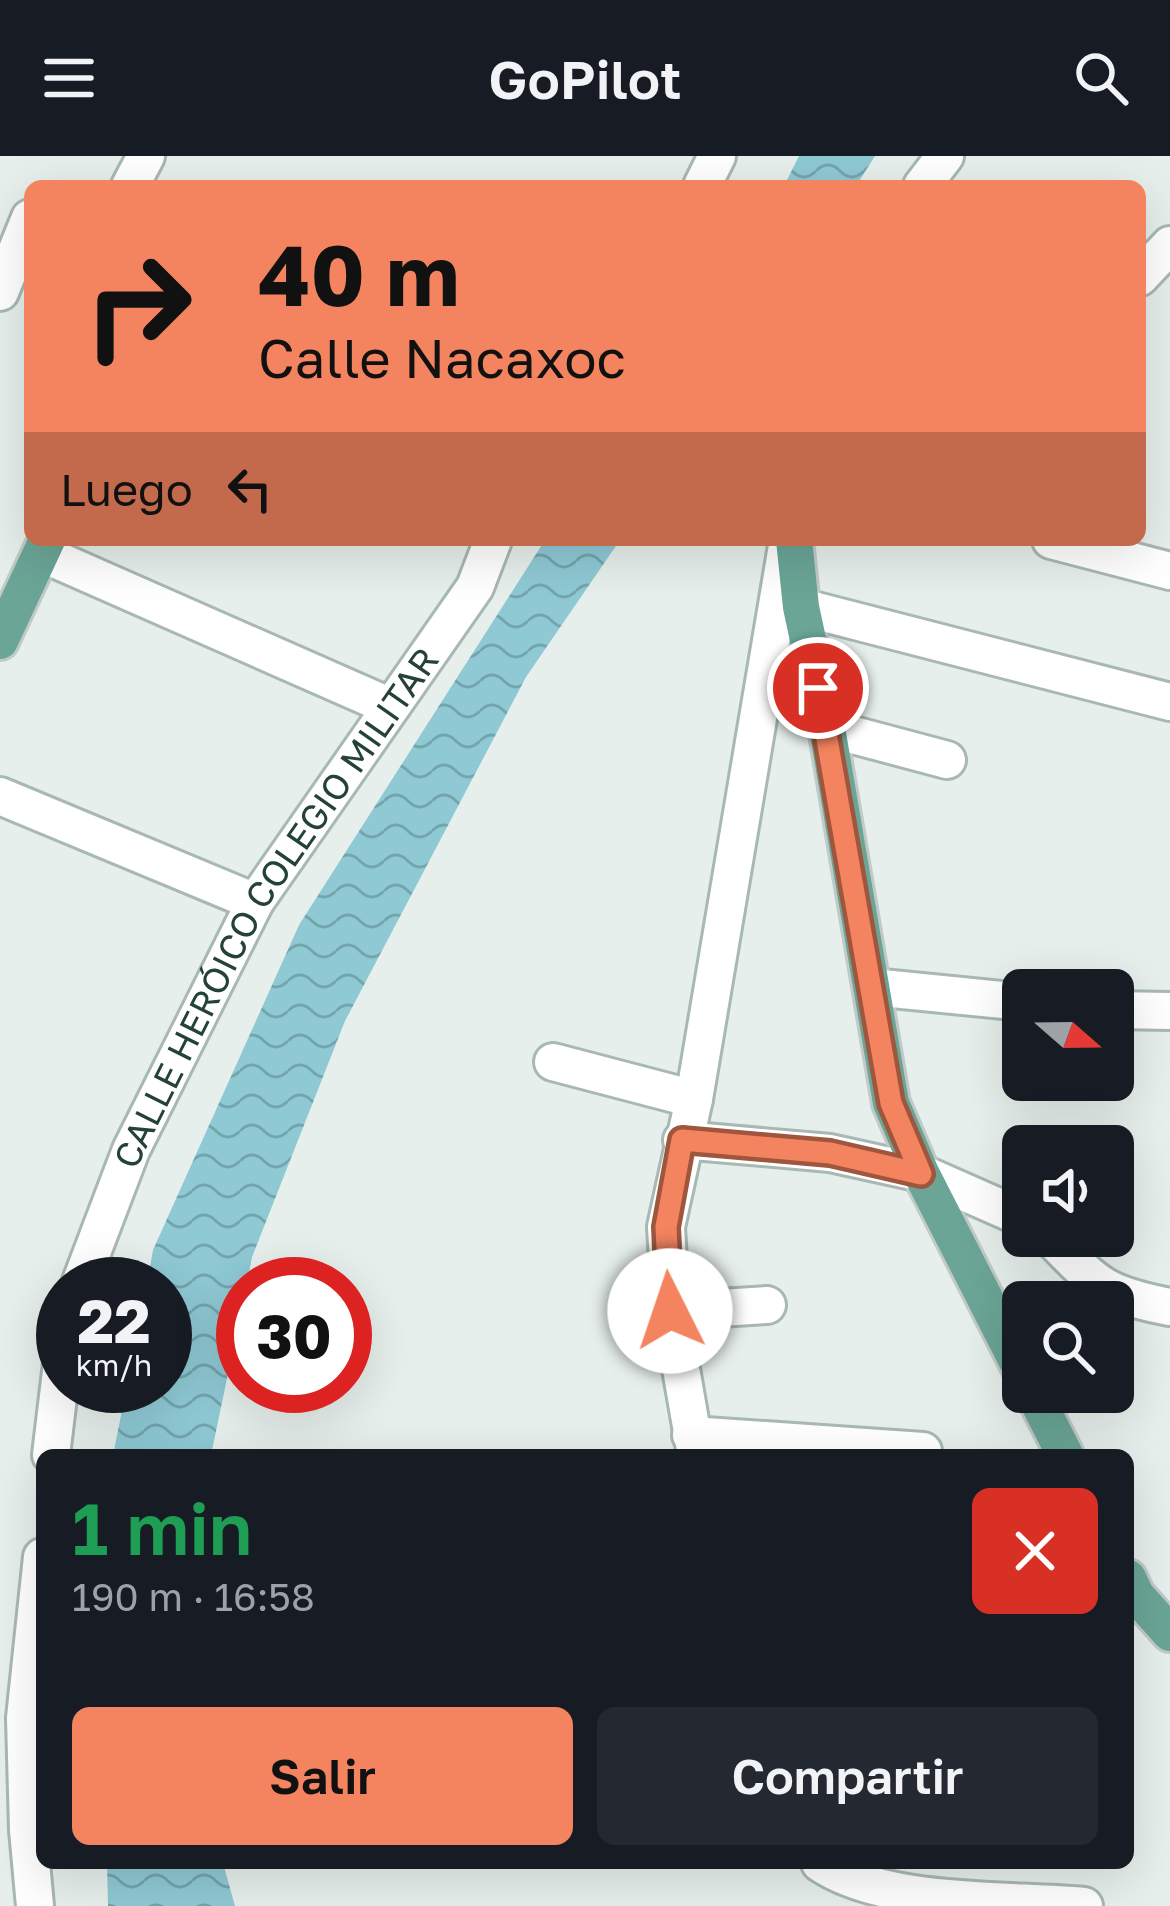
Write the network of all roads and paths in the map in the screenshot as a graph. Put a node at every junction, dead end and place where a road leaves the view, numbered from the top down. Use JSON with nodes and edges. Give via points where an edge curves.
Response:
{"nodes":[{"id":1,"x":945,"y":156,"type":"edge"},
{"id":2,"x":927,"y":180,"type":"edge"},
{"id":3,"x":24,"y":233,"type":"edge"},
{"id":4,"x":1170,"y":245,"type":"edge"},
{"id":5,"x":1146,"y":271,"type":"edge"},
{"id":6,"x":0,"y":292,"type":"edge"},
{"id":7,"x":491,"y":546,"type":"edge"},
{"id":8,"x":790,"y":546,"type":"edge"},
{"id":9,"x":792,"y":546,"type":"edge"},
{"id":10,"x":1074,"y":546,"type":"edge"},
{"id":11,"x":44,"y":547,"type":"edge"},
{"id":12,"x":1170,"y":571,"type":"edge"},
{"id":13,"x":801,"y":607,"type":"junction"},
{"id":14,"x":0,"y":641,"type":"edge"},
{"id":15,"x":1170,"y":702,"type":"edge"},
{"id":16,"x":391,"y":707,"type":"junction"},
{"id":17,"x":827,"y":728,"type":"junction"},
{"id":18,"x":947,"y":760,"type":"dead end"},
{"id":19,"x":0,"y":796,"type":"edge"},
{"id":20,"x":255,"y":902,"type":"junction"},
{"id":21,"x":872,"y":987,"type":"junction"},
{"id":22,"x":1002,"y":1000,"type":"edge"},
{"id":23,"x":1134,"y":1010,"type":"edge"},
{"id":24,"x":1170,"y":1011,"type":"edge"},
{"id":25,"x":553,"y":1062,"type":"dead end"},
{"id":26,"x":694,"y":1099,"type":"junction"},
{"id":27,"x":682,"y":1140,"type":"junction"},
{"id":28,"x":921,"y":1174,"type":"junction"},
{"id":29,"x":1002,"y":1209,"type":"edge"},
{"id":30,"x":90,"y":1257,"type":"edge"},
{"id":31,"x":1070,"y":1257,"type":"edge"},
{"id":32,"x":767,"y":1305,"type":"dead end"},
{"id":33,"x":1170,"y":1307,"type":"edge"},
{"id":34,"x":670,"y":1311,"type":"junction"},
{"id":35,"x":1002,"y":1332,"type":"edge"},
{"id":36,"x":56,"y":1413,"type":"edge"},
{"id":37,"x":1044,"y":1413,"type":"edge"},
{"id":38,"x":693,"y":1445,"type":"edge"},
{"id":39,"x":52,"y":1449,"type":"edge"},
{"id":40,"x":846,"y":1449,"type":"edge"},
{"id":41,"x":1062,"y":1449,"type":"edge"},
{"id":42,"x":1134,"y":1593,"type":"edge"},
{"id":43,"x":36,"y":1617,"type":"edge"},
{"id":44,"x":1170,"y":1634,"type":"edge"},
{"id":45,"x":830,"y":1869,"type":"edge"},
{"id":46,"x":35,"y":1906,"type":"edge"},
{"id":47,"x":1084,"y":1906,"type":"edge"}],
"edges":[{"from":1,"to":2,"type":"street"},
{"from":3,"to":6,"type":"street"},
{"from":4,"to":5,"type":"street"},
{"from":7,"to":16,"type":"street","name":"CALLE HERÓICO COLEGIO MILITAR","via":[[475,587]]},
{"from":8,"to":26,"type":"street"},
{"from":9,"to":13,"type":"main road"},
{"from":10,"to":12,"type":"street"},
{"from":11,"to":14,"type":"main road"},
{"from":11,"to":16,"type":"street"},
{"from":13,"to":15,"type":"street"},
{"from":13,"to":17,"type":"main road"},
{"from":16,"to":20,"type":"street","name":"CALLE HERÓICO COLEGIO MILITAR"},
{"from":17,"to":18,"type":"street"},
{"from":17,"to":21,"type":"main road"},
{"from":19,"to":20,"type":"street"},
{"from":20,"to":30,"type":"street","name":"CALLE HERÓICO COLEGIO MILITAR","via":[[131,1150]]},
{"from":21,"to":22,"type":"street"},
{"from":21,"to":28,"type":"main road","via":[[891,1103]]},
{"from":23,"to":24,"type":"street"},
{"from":25,"to":26,"type":"street"},
{"from":26,"to":27,"type":"street"},
{"from":27,"to":28,"type":"street","via":[[830,1153]]},
{"from":27,"to":34,"type":"street","via":[[666,1227]]},
{"from":28,"to":29,"type":"street"},
{"from":28,"to":35,"type":"main road"},
{"from":31,"to":33,"type":"street","via":[[1096,1284]]},
{"from":32,"to":34,"type":"street"},
{"from":34,"to":38,"type":"street"},
{"from":36,"to":39,"type":"street"},
{"from":37,"to":41,"type":"main road"},
{"from":38,"to":40,"type":"street"},
{"from":42,"to":44,"type":"main road"},
{"from":43,"to":46,"type":"street","via":[[26,1718]]},
{"from":45,"to":47,"type":"street","via":[[860,1886],[930,1898]]}]}
